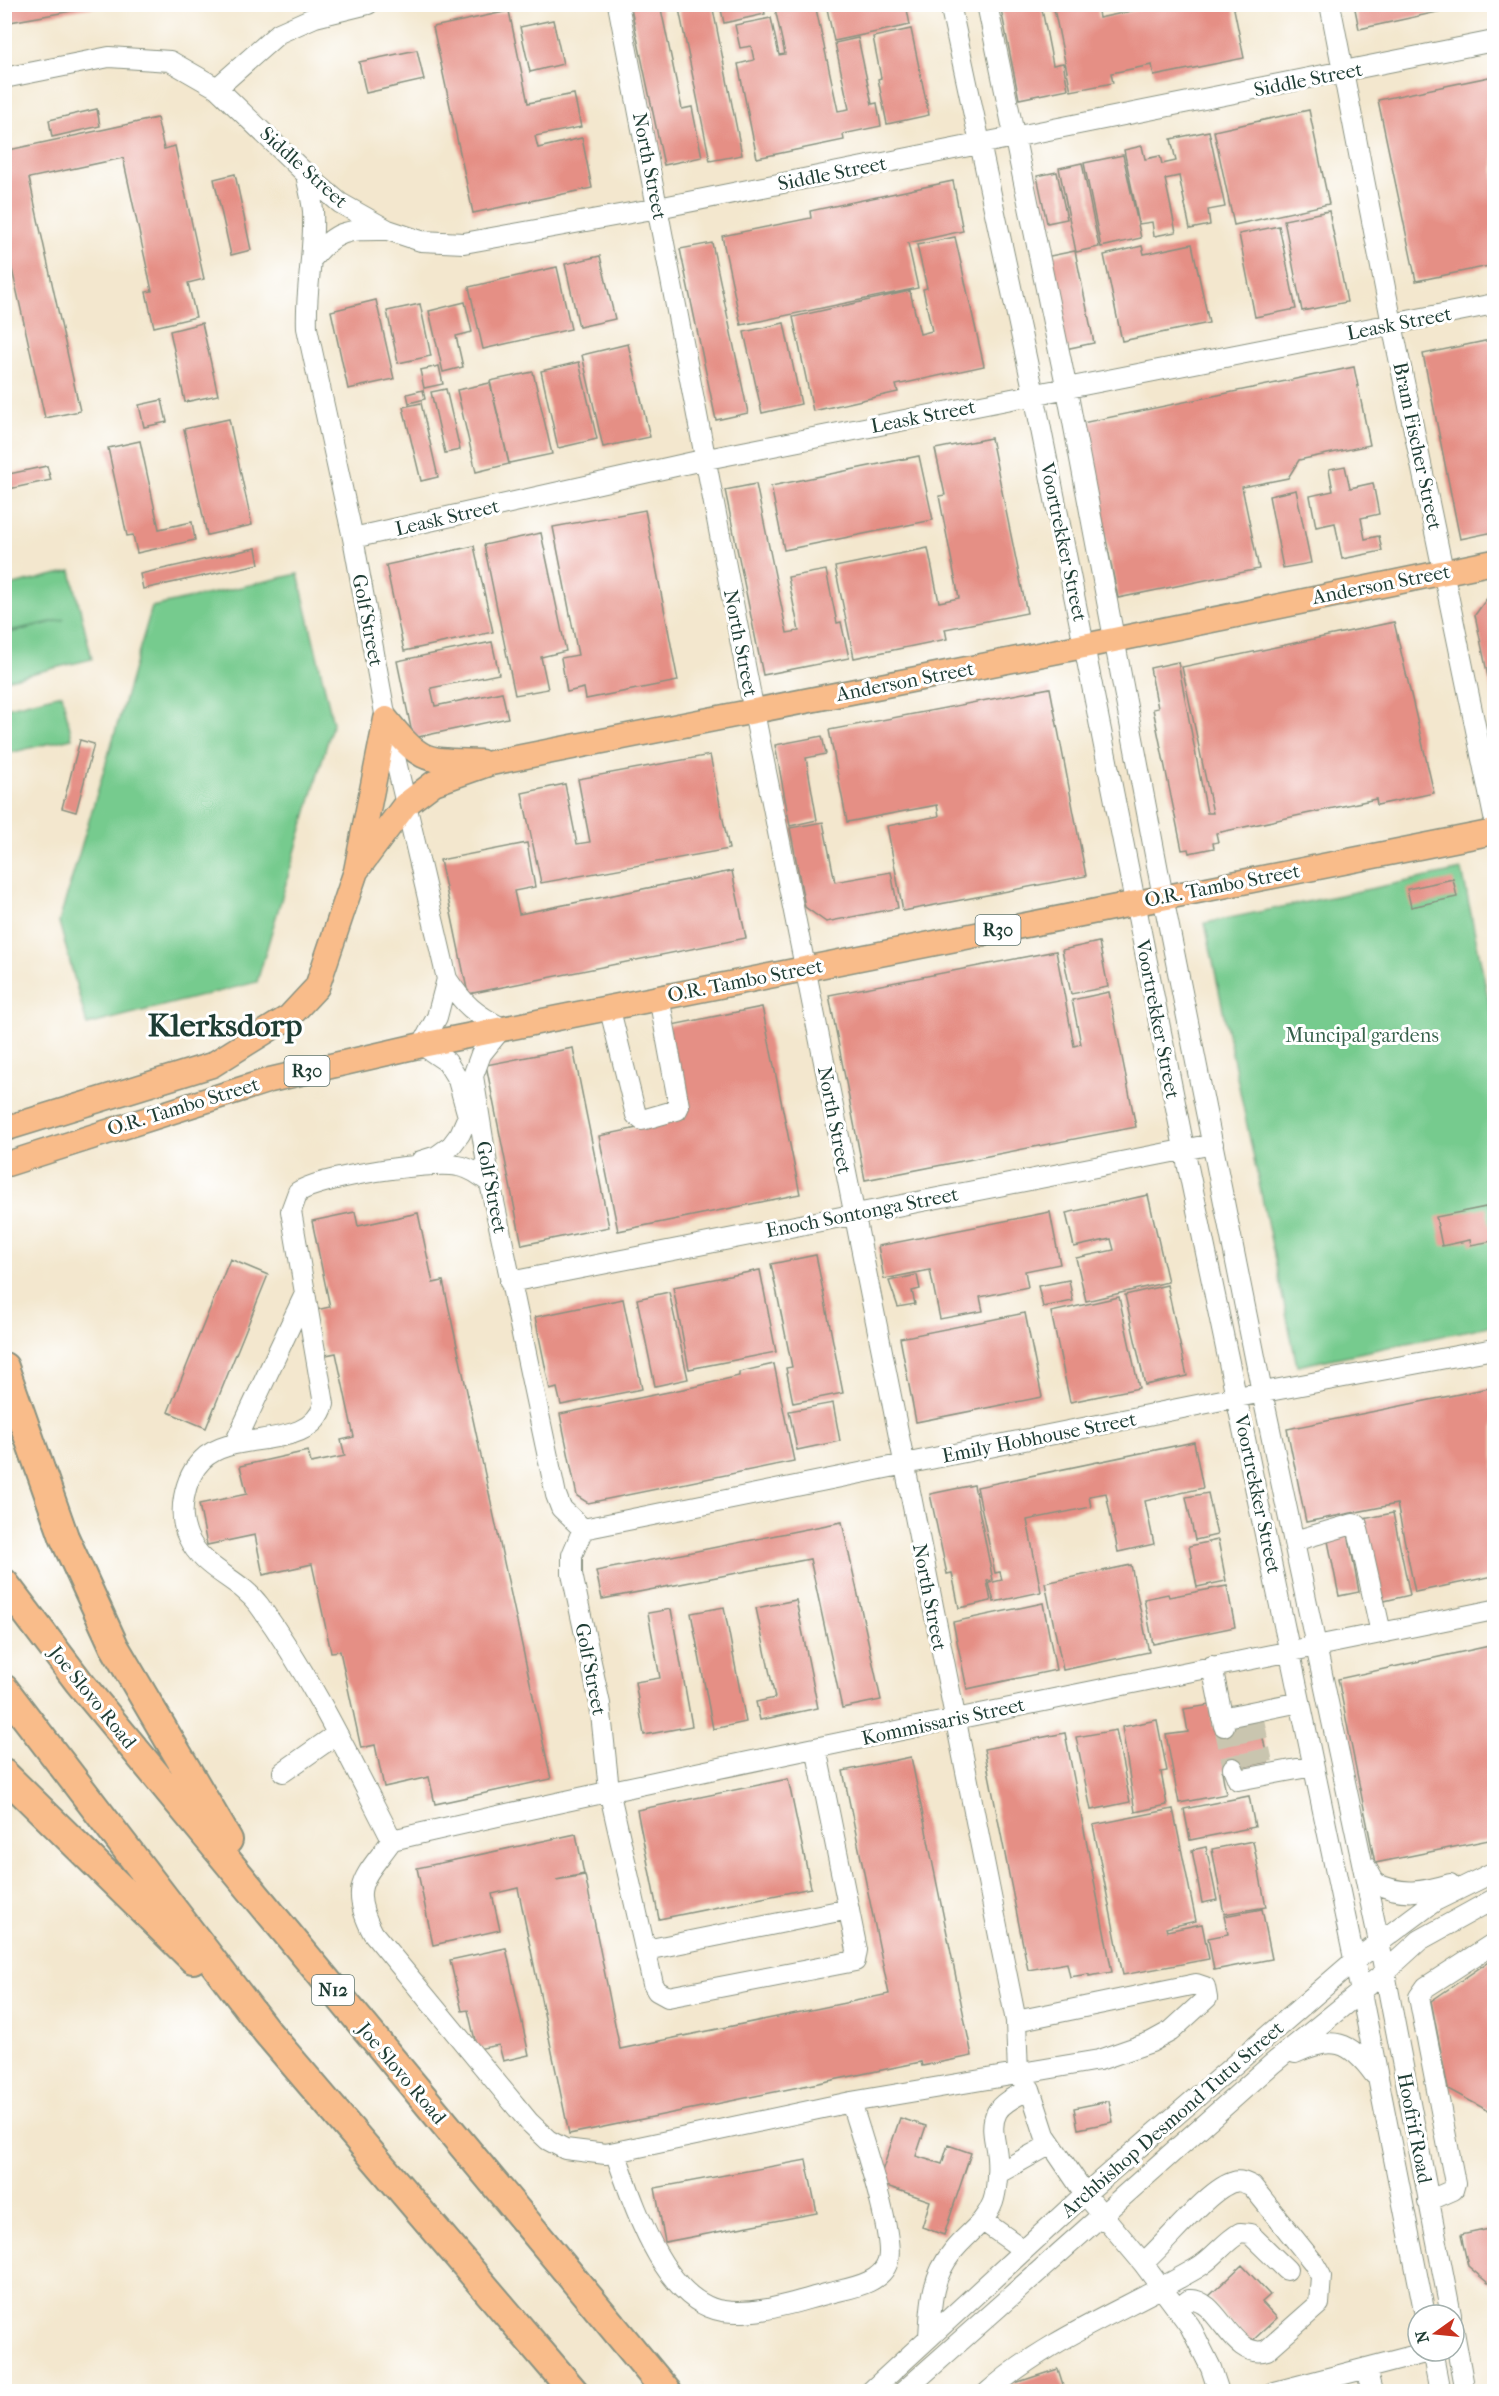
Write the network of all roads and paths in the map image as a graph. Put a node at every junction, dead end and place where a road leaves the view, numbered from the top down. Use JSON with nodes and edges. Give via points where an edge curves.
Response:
{"nodes":[{"id":1,"x":368,"y":4,"type":"edge"},
{"id":2,"x":618,"y":4,"type":"edge"},
{"id":3,"x":950,"y":4,"type":"edge"},
{"id":4,"x":987,"y":4,"type":"edge"},
{"id":5,"x":1330,"y":4,"type":"edge"},
{"id":6,"x":1494,"y":41,"type":"edge"},
{"id":7,"x":1345,"y":73,"type":"junction"},
{"id":8,"x":4,"y":78,"type":"edge"},
{"id":9,"x":217,"y":88,"type":"junction"},
{"id":10,"x":1012,"y":137,"type":"junction"},
{"id":11,"x":980,"y":144,"type":"junction"},
{"id":12,"x":306,"y":174,"type":"junction"},
{"id":13,"x":658,"y":208,"type":"junction"},
{"id":14,"x":388,"y":230,"type":"junction"},
{"id":15,"x":311,"y":260,"type":"junction"},
{"id":16,"x":1494,"y":304,"type":"edge"},
{"id":17,"x":1392,"y":324,"type":"junction"},
{"id":18,"x":1067,"y":390,"type":"junction"},
{"id":19,"x":1034,"y":394,"type":"junction"},
{"id":20,"x":707,"y":459,"type":"junction"},
{"id":21,"x":352,"y":538,"type":"junction"},
{"id":22,"x":1494,"y":561,"type":"edge"},
{"id":23,"x":1443,"y":571,"type":"junction"},
{"id":24,"x":1114,"y":640,"type":"junction"},
{"id":25,"x":1085,"y":645,"type":"junction"},
{"id":26,"x":754,"y":712,"type":"junction"},
{"id":27,"x":386,"y":719,"type":"junction"},
{"id":28,"x":492,"y":763,"type":"junction"},
{"id":29,"x":405,"y":805,"type":"junction"},
{"id":30,"x":1494,"y":817,"type":"edge"},
{"id":31,"x":1494,"y":832,"type":"edge"},
{"id":32,"x":357,"y":872,"type":"junction"},
{"id":33,"x":1162,"y":897,"type":"junction"},
{"id":34,"x":1135,"y":902,"type":"junction"},
{"id":35,"x":805,"y":968,"type":"junction"},
{"id":36,"x":447,"y":979,"type":"junction"},
{"id":37,"x":659,"y":997,"type":"junction"},
{"id":38,"x":609,"y":1006,"type":"junction"},
{"id":39,"x":502,"y":1028,"type":"junction"},
{"id":40,"x":422,"y":1045,"type":"junction"},
{"id":41,"x":4,"y":1129,"type":"edge"},
{"id":42,"x":1214,"y":1144,"type":"junction"},
{"id":43,"x":1184,"y":1148,"type":"junction"},
{"id":44,"x":4,"y":1165,"type":"edge"},
{"id":45,"x":404,"y":1168,"type":"junction"},
{"id":46,"x":490,"y":1183,"type":"junction"},
{"id":47,"x":853,"y":1214,"type":"junction"},
{"id":48,"x":510,"y":1282,"type":"junction"},
{"id":49,"x":305,"y":1294,"type":"junction"},
{"id":50,"x":1494,"y":1349,"type":"edge"},
{"id":51,"x":4,"y":1366,"type":"edge"},
{"id":52,"x":1262,"y":1392,"type":"junction"},
{"id":53,"x":1237,"y":1397,"type":"junction"},
{"id":54,"x":235,"y":1443,"type":"junction"},
{"id":55,"x":903,"y":1464,"type":"junction"},
{"id":56,"x":583,"y":1529,"type":"junction"},
{"id":57,"x":1294,"y":1540,"type":"junction"},
{"id":58,"x":4,"y":1583,"type":"edge"},
{"id":59,"x":1494,"y":1610,"type":"edge"},
{"id":60,"x":1381,"y":1633,"type":"junction"},
{"id":61,"x":1314,"y":1644,"type":"junction"},
{"id":62,"x":1290,"y":1649,"type":"junction"},
{"id":63,"x":1212,"y":1666,"type":"junction"},
{"id":64,"x":4,"y":1689,"type":"edge"},
{"id":65,"x":1300,"y":1702,"type":"junction"},
{"id":66,"x":954,"y":1718,"type":"junction"},
{"id":67,"x":337,"y":1734,"type":"junction"},
{"id":68,"x":816,"y":1748,"type":"junction"},
{"id":69,"x":1313,"y":1766,"type":"junction"},
{"id":70,"x":1252,"y":1770,"type":"dead end"},
{"id":71,"x":284,"y":1772,"type":"dead end"},
{"id":72,"x":4,"y":1774,"type":"edge"},
{"id":73,"x":609,"y":1790,"type":"junction"},
{"id":74,"x":392,"y":1839,"type":"junction"},
{"id":75,"x":1362,"y":1859,"type":"junction"},
{"id":76,"x":1494,"y":1871,"type":"edge"},
{"id":77,"x":1494,"y":1899,"type":"edge"},
{"id":78,"x":849,"y":1909,"type":"junction"},
{"id":79,"x":280,"y":1927,"type":"junction"},
{"id":80,"x":1379,"y":1942,"type":"junction"},
{"id":81,"x":1494,"y":1943,"type":"edge"},
{"id":82,"x":646,"y":1950,"type":"junction"},
{"id":83,"x":1353,"y":1962,"type":"junction"},
{"id":84,"x":1385,"y":1972,"type":"junction"},
{"id":85,"x":1361,"y":1992,"type":"junction"},
{"id":86,"x":1016,"y":2020,"type":"junction"},
{"id":87,"x":267,"y":2032,"type":"junction"},
{"id":88,"x":1272,"y":2064,"type":"junction"},
{"id":89,"x":1377,"y":2078,"type":"junction"},
{"id":90,"x":1024,"y":2082,"type":"junction"},
{"id":91,"x":851,"y":2102,"type":"junction"},
{"id":92,"x":1051,"y":2144,"type":"junction"},
{"id":93,"x":615,"y":2152,"type":"junction"},
{"id":94,"x":997,"y":2174,"type":"junction"},
{"id":95,"x":1085,"y":2194,"type":"junction"},
{"id":96,"x":1428,"y":2200,"type":"junction"},
{"id":97,"x":1103,"y":2213,"type":"junction"},
{"id":98,"x":983,"y":2221,"type":"junction"},
{"id":99,"x":1024,"y":2250,"type":"junction"},
{"id":100,"x":1143,"y":2263,"type":"junction"},
{"id":101,"x":1287,"y":2270,"type":"dead end"},
{"id":102,"x":1161,"y":2286,"type":"junction"},
{"id":103,"x":1423,"y":2303,"type":"edge"},
{"id":104,"x":1449,"y":2303,"type":"edge"},
{"id":105,"x":1177,"y":2309,"type":"junction"},
{"id":106,"x":929,"y":2337,"type":"junction"},
{"id":107,"x":1406,"y":2358,"type":"edge"},
{"id":108,"x":1434,"y":2363,"type":"edge"},
{"id":109,"x":1460,"y":2363,"type":"edge"},
{"id":110,"x":1366,"y":2368,"type":"junction"},
{"id":111,"x":1321,"y":2386,"type":"edge"},
{"id":112,"x":574,"y":2391,"type":"edge"},
{"id":113,"x":667,"y":2391,"type":"edge"},
{"id":114,"x":870,"y":2391,"type":"edge"},
{"id":115,"x":903,"y":2391,"type":"edge"},
{"id":116,"x":988,"y":2391,"type":"edge"},
{"id":117,"x":1219,"y":2391,"type":"edge"},
{"id":118,"x":1275,"y":2391,"type":"edge"},
{"id":119,"x":1372,"y":2391,"type":"edge"},
{"id":120,"x":1440,"y":2391,"type":"edge"},
{"id":121,"x":1466,"y":2391,"type":"edge"}],
"edges":[{"from":1,"to":9,"type":"street","via":[[315,17],[279,33]]},
{"from":2,"to":13,"type":"street","name":"North Street"},
{"from":3,"to":11,"type":"street","name":"Voortrekker Street"},
{"from":4,"to":10,"type":"street","name":"Voortrekker Street"},
{"from":5,"to":7,"type":"street","name":"Bram Fischer Street"},
{"from":6,"to":7,"type":"street","name":"Siddle Street"},
{"from":7,"to":10,"type":"street","name":"Siddle Street"},
{"from":7,"to":17,"type":"street","name":"Bram Fischer Street"},
{"from":8,"to":9,"type":"street","name":"Siddle Street","via":[[109,57],[170,61]]},
{"from":9,"to":12,"type":"street","name":"Siddle Street"},
{"from":10,"to":11,"type":"street","name":"Siddle Street"},
{"from":10,"to":18,"type":"street","name":"Voortrekker Street"},
{"from":11,"to":13,"type":"street","name":"Siddle Street"},
{"from":11,"to":19,"type":"street","name":"Voortrekker Street"},
{"from":12,"to":14,"type":"street","name":"Siddle Street","via":[[340,203]]},
{"from":12,"to":15,"type":"street","name":"Golf Street","via":[[313,209]]},
{"from":13,"to":14,"type":"street","name":"Siddle Street","via":[[464,243],[421,242]]},
{"from":13,"to":20,"type":"street","name":"North Street"},
{"from":14,"to":15,"type":"street","via":[[353,230],[327,240]]},
{"from":15,"to":21,"type":"street","name":"Golf Street","via":[[307,328]]},
{"from":16,"to":17,"type":"street","name":"Leask Street"},
{"from":17,"to":18,"type":"street","name":"Leask Street"},
{"from":17,"to":23,"type":"street","name":"Bram Fischer Street"},
{"from":18,"to":19,"type":"street","name":"Leask Street"},
{"from":18,"to":24,"type":"street","name":"Voortrekker Street"},
{"from":19,"to":20,"type":"street","name":"Leask Street"},
{"from":19,"to":25,"type":"street","name":"Voortrekker Street"},
{"from":20,"to":21,"type":"street","name":"Leask Street"},
{"from":20,"to":26,"type":"street","name":"North Street"},
{"from":21,"to":27,"type":"street","name":"Golf Street"},
{"from":22,"to":23,"type":"main road","name":"Anderson Street"},
{"from":23,"to":24,"type":"main road","name":"Anderson Street"},
{"from":23,"to":30,"type":"street","name":"Bram Fischer Street"},
{"from":24,"to":25,"type":"main road","name":"Anderson Street"},
{"from":24,"to":33,"type":"street","name":"Voortrekker Street"},
{"from":25,"to":26,"type":"main road","name":"Anderson Street"},
{"from":25,"to":34,"type":"street","name":"Voortrekker Street"},
{"from":26,"to":28,"type":"main road","name":"Anderson Street"},
{"from":26,"to":35,"type":"street","name":"North Street"},
{"from":27,"to":28,"type":"main road","via":[[413,752],[432,760]]},
{"from":27,"to":29,"type":"street","name":"Golf Street"},
{"from":27,"to":32,"type":"main road"},
{"from":28,"to":29,"type":"main road","name":"Anderson Street","via":[[434,783]]},
{"from":29,"to":32,"type":"main road","name":"Anderson Street"},
{"from":29,"to":36,"type":"street","name":"Golf Street"},
{"from":31,"to":33,"type":"main road","name":"O.R. Tambo Street","number":"R30"},
{"from":32,"to":41,"type":"main road","name":"O.R. Tambo Street","via":[[317,987],[289,1017],[212,1065]]},
{"from":33,"to":34,"type":"main road","name":"O.R. Tambo Street","number":"R30"},
{"from":33,"to":42,"type":"street","name":"Voortrekker Street"},
{"from":34,"to":35,"type":"main road","name":"O.R. Tambo Street","number":"R30"},
{"from":34,"to":43,"type":"street","name":"Voortrekker Street"},
{"from":35,"to":37,"type":"main road","name":"O.R. Tambo Street","number":"R30"},
{"from":35,"to":47,"type":"street","name":"North Street"},
{"from":36,"to":39,"type":"street","name":"Golf Street","via":[[474,1014]]},
{"from":36,"to":40,"type":"street","name":"Golf Street","via":[[437,1017]]},
{"from":37,"to":38,"type":"main road","name":"O.R. Tambo Street","number":"R30"},
{"from":37,"to":38,"type":"street","via":[[679,1106],[677,1110],[642,1120],[636,1115]]},
{"from":38,"to":39,"type":"main road","name":"O.R. Tambo Street","number":"R30"},
{"from":39,"to":40,"type":"main road","name":"O.R. Tambo Street","number":"R30"},
{"from":39,"to":46,"type":"street","name":"Golf Street","via":[[481,1054],[473,1076]]},
{"from":40,"to":44,"type":"main road","name":"O.R. Tambo Street","number":"R30","via":[[270,1080]]},
{"from":40,"to":45,"type":"street","via":[[447,1062],[458,1080],[468,1116],[451,1146],[437,1156]]},
{"from":42,"to":43,"type":"street","name":"Enoch Sontonga Street"},
{"from":42,"to":52,"type":"street","name":"Voortrekker Street"},
{"from":43,"to":47,"type":"street","name":"Enoch Sontonga Street"},
{"from":43,"to":53,"type":"street","name":"Voortrekker Street"},
{"from":45,"to":46,"type":"street","via":[[459,1166]]},
{"from":45,"to":49,"type":"street","via":[[314,1184],[298,1192],[291,1211]]},
{"from":46,"to":48,"type":"street","name":"Golf Street"},
{"from":47,"to":48,"type":"street","name":"Enoch Sontonga Street"},
{"from":47,"to":55,"type":"street","name":"North Street"},
{"from":48,"to":56,"type":"street","name":"Golf Street","via":[[556,1495],[561,1508]]},
{"from":49,"to":54,"type":"street"},
{"from":49,"to":54,"type":"street","via":[[324,1404],[322,1412],[301,1430]]},
{"from":50,"to":52,"type":"street","name":"Emily Hobhouse Street"},
{"from":51,"to":79,"type":"highway","via":[[64,1537],[114,1646]]},
{"from":52,"to":53,"type":"street","name":"Emily Hobhouse Street"},
{"from":52,"to":57,"type":"street","name":"Voortrekker Street"},
{"from":53,"to":55,"type":"street","name":"Emily Hobhouse Street"},
{"from":53,"to":62,"type":"street","name":"Voortrekker Street"},
{"from":54,"to":67,"type":"street","via":[[202,1460],[195,1471],[182,1511],[188,1538],[205,1562],[257,1602]]},
{"from":55,"to":56,"type":"street","name":"Emily Hobhouse Street"},
{"from":55,"to":66,"type":"street","name":"North Street"},
{"from":56,"to":73,"type":"street","name":"Golf Street","via":[[572,1555],[573,1574],[600,1704]]},
{"from":57,"to":60,"type":"street","via":[[1357,1525]]},
{"from":57,"to":61,"type":"street","name":"Voortrekker Street"},
{"from":58,"to":79,"type":"highway","name":"Joe Slovo Road","number":"N12","via":[[79,1682]]},
{"from":59,"to":60,"type":"street","name":"Kommissaris Street"},
{"from":60,"to":61,"type":"street","name":"Kommissaris Street"},
{"from":61,"to":62,"type":"street","name":"Kommissaris Street"},
{"from":61,"to":75,"type":"street","name":"Voortrekker Street"},
{"from":62,"to":63,"type":"street","name":"Kommissaris Street"},
{"from":62,"to":65,"type":"street","name":"Voortrekker Street"},
{"from":63,"to":65,"type":"street","via":[[1238,1719]]},
{"from":63,"to":66,"type":"street","name":"Kommissaris Street"},
{"from":64,"to":87,"type":"highway"},
{"from":65,"to":69,"type":"street","name":"Voortrekker Street"},
{"from":66,"to":68,"type":"street","name":"Kommissaris Street"},
{"from":66,"to":86,"type":"street","name":"North Street"},
{"from":67,"to":71,"type":"street"},
{"from":67,"to":74,"type":"street"},
{"from":68,"to":73,"type":"street","name":"Kommissaris Street"},
{"from":68,"to":78,"type":"street","name":"Golf Street"},
{"from":69,"to":70,"type":"street"},
{"from":69,"to":83,"type":"street","name":"Voortrekker Street"},
{"from":72,"to":87,"type":"highway"},
{"from":73,"to":74,"type":"street","name":"Kommissaris Street"},
{"from":73,"to":82,"type":"street","name":"Golf Street"},
{"from":74,"to":93,"type":"street","via":[[366,1872],[360,1888],[364,1915],[374,1933],[548,2140],[584,2153]]},
{"from":75,"to":76,"type":"street","via":[[1375,1883],[1407,1893]]},
{"from":75,"to":80,"type":"street","name":"Voortrekker Street"},
{"from":76,"to":80,"type":"street","name":"Archbishop Desmond Tutu Street","via":[[1435,1901]]},
{"from":77,"to":84,"type":"street","name":"Archbishop Desmond Tutu Street","via":[[1420,1940]]},
{"from":78,"to":82,"type":"street"},
{"from":78,"to":82,"type":"street","name":"Golf Street","via":[[857,1950],[852,1963],[668,1997],[657,1991]]},
{"from":79,"to":113,"type":"highway","name":"Joe Slovo Road","number":"N12"},
{"from":80,"to":83,"type":"street","name":"Archbishop Desmond Tutu Street"},
{"from":80,"to":84,"type":"street","name":"Hoofrif Road"},
{"from":81,"to":96,"type":"street","via":[[1426,1988],[1419,1997],[1455,2183],[1453,2190]]},
{"from":83,"to":85,"type":"street","name":"Hoofrif Road"},
{"from":83,"to":95,"type":"street","name":"Archbishop Desmond Tutu Street"},
{"from":84,"to":85,"type":"street","name":"Archbishop Desmond Tutu Street"},
{"from":84,"to":96,"type":"street","name":"Hoofrif Road"},
{"from":85,"to":88,"type":"street","name":"Archbishop Desmond Tutu Street"},
{"from":85,"to":89,"type":"street","name":"Hoofrif Road"},
{"from":86,"to":90,"type":"street","name":"North Street"},
{"from":86,"to":90,"type":"street","via":[[1196,1984],[1208,1991],[1207,1998],[1171,2031],[1151,2042]]},
{"from":87,"to":112,"type":"highway"},
{"from":88,"to":89,"type":"street","via":[[1318,2042],[1333,2043],[1349,2047],[1361,2056]]},
{"from":88,"to":97,"type":"street","name":"Archbishop Desmond Tutu Street"},
{"from":89,"to":103,"type":"street","name":"Hoofrif Road"},
{"from":90,"to":91,"type":"street"},
{"from":90,"to":92,"type":"street","name":"North Street"},
{"from":90,"to":94,"type":"street","via":[[996,2114],[993,2132]]},
{"from":91,"to":93,"type":"street"},
{"from":91,"to":93,"type":"street","via":[[876,2187],[888,2262],[877,2277],[861,2284],[765,2310],[724,2311],[694,2300],[648,2238]]},
{"from":92,"to":94,"type":"street"},
{"from":92,"to":95,"type":"street","name":"North Street"},
{"from":94,"to":98,"type":"street","via":[[993,2201]]},
{"from":95,"to":97,"type":"street","name":"North Street"},
{"from":95,"to":99,"type":"street","name":"Archbishop Desmond Tutu Street"},
{"from":96,"to":104,"type":"street","name":"Hoofrif Road"},
{"from":97,"to":100,"type":"street","name":"North Street"},
{"from":97,"to":115,"type":"street","name":"Archbishop Desmond Tutu Street"},
{"from":98,"to":99,"type":"street"},
{"from":98,"to":106,"type":"street","via":[[953,2251],[937,2275],[932,2290]]},
{"from":99,"to":106,"type":"street","name":"Archbishop Desmond Tutu Street"},
{"from":100,"to":102,"type":"street","name":"North Street"},
{"from":100,"to":105,"type":"street","via":[[1225,2186],[1242,2181],[1252,2186],[1321,2276],[1319,2304],[1260,2352],[1247,2350],[1201,2302],[1189,2300]]},
{"from":101,"to":102,"type":"street","via":[[1246,2232],[1236,2235],[1199,2267]]},
{"from":102,"to":105,"type":"street","name":"North Street"},
{"from":102,"to":116,"type":"street","via":[[1053,2344]]},
{"from":105,"to":117,"type":"street","name":"North Street","via":[[1206,2357]]},
{"from":106,"to":114,"type":"street","name":"Archbishop Desmond Tutu Street"},
{"from":107,"to":110,"type":"street"},
{"from":108,"to":120,"type":"street"},
{"from":109,"to":121,"type":"street"},
{"from":110,"to":111,"type":"street"},
{"from":110,"to":119,"type":"street"},
{"from":111,"to":118,"type":"street"}]}
